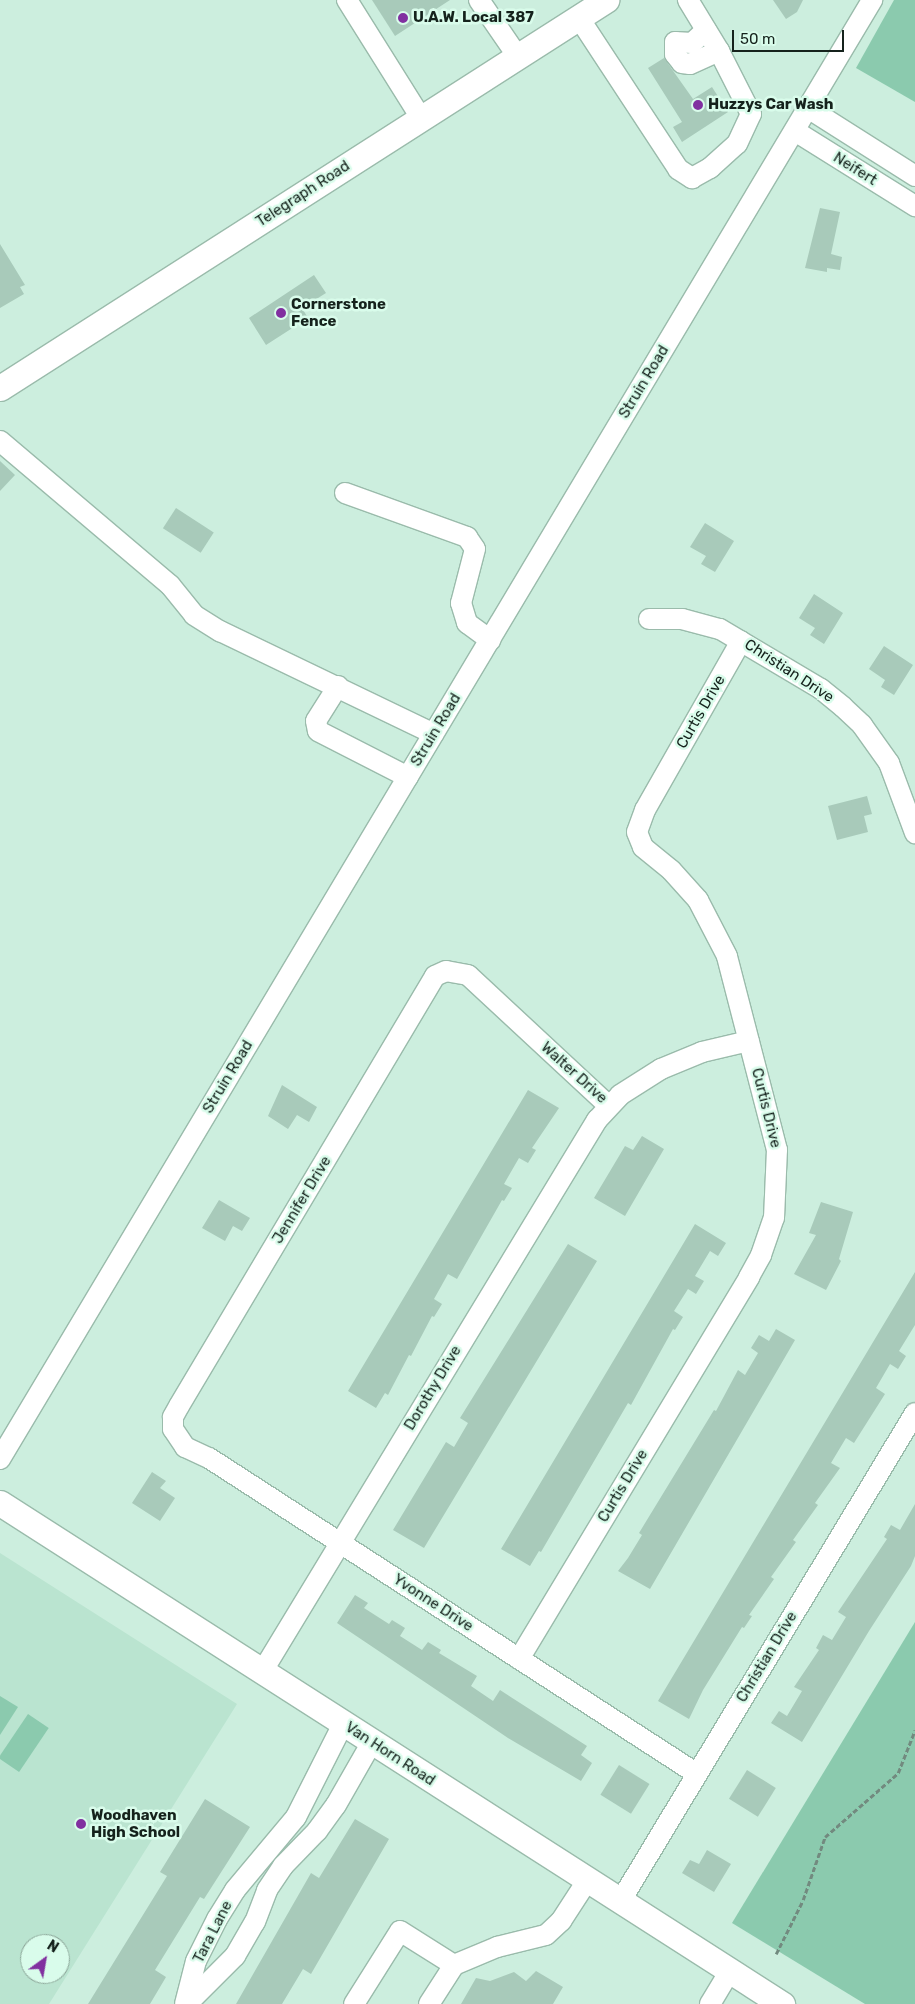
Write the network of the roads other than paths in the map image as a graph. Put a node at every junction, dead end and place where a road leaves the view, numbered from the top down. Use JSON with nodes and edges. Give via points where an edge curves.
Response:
{"nodes":[{"id":1,"x":347,"y":0,"type":"edge"},
{"id":2,"x":479,"y":0,"type":"edge"},
{"id":3,"x":606,"y":0,"type":"edge"},
{"id":4,"x":688,"y":0,"type":"edge"},
{"id":5,"x":872,"y":0,"type":"edge"},
{"id":6,"x":579,"y":18,"type":"junction"},
{"id":7,"x":706,"y":30,"type":"junction"},
{"id":8,"x":719,"y":51,"type":"junction"},
{"id":9,"x":518,"y":57,"type":"junction"},
{"id":10,"x":808,"y":108,"type":"junction"},
{"id":11,"x":421,"y":118,"type":"junction"},
{"id":12,"x":795,"y":131,"type":"junction"},
{"id":13,"x":915,"y":176,"type":"edge"},
{"id":14,"x":915,"y":206,"type":"edge"},
{"id":15,"x":0,"y":388,"type":"edge"},
{"id":16,"x":0,"y":441,"type":"edge"},
{"id":17,"x":345,"y":493,"type":"dead end"},
{"id":18,"x":649,"y":619,"type":"dead end"},
{"id":19,"x":490,"y":640,"type":"junction"},
{"id":20,"x":741,"y":641,"type":"junction"},
{"id":21,"x":338,"y":686,"type":"junction"},
{"id":22,"x":434,"y":734,"type":"junction"},
{"id":23,"x":408,"y":777,"type":"junction"},
{"id":24,"x":915,"y":833,"type":"edge"},
{"id":25,"x":439,"y":974,"type":"joint"},
{"id":26,"x":749,"y":1041,"type":"junction"},
{"id":27,"x":609,"y":1106,"type":"junction"},
{"id":28,"x":915,"y":1413,"type":"edge"},
{"id":29,"x":174,"y":1430,"type":"joint"},
{"id":30,"x":0,"y":1459,"type":"edge"},
{"id":31,"x":0,"y":1503,"type":"edge"},
{"id":32,"x":340,"y":1543,"type":"junction"},
{"id":33,"x":519,"y":1659,"type":"junction"},
{"id":34,"x":262,"y":1672,"type":"junction"},
{"id":35,"x":343,"y":1724,"type":"junction"},
{"id":36,"x":372,"y":1742,"type":"junction"},
{"id":37,"x":697,"y":1774,"type":"junction"},
{"id":38,"x":296,"y":1817,"type":"junction"},
{"id":39,"x":317,"y":1831,"type":"junction"},
{"id":40,"x":586,"y":1881,"type":"junction"},
{"id":41,"x":235,"y":1890,"type":"junction"},
{"id":42,"x":620,"y":1902,"type":"junction"},
{"id":43,"x":261,"y":1906,"type":"junction"},
{"id":44,"x":454,"y":1965,"type":"junction"},
{"id":45,"x":730,"y":1972,"type":"junction"},
{"id":46,"x":186,"y":2004,"type":"edge"},
{"id":47,"x":354,"y":2004,"type":"edge"},
{"id":48,"x":430,"y":2004,"type":"edge"},
{"id":49,"x":710,"y":2004,"type":"edge"},
{"id":50,"x":782,"y":2004,"type":"edge"}],
"edges":[{"from":1,"to":11,"type":"street"},
{"from":2,"to":9,"type":"street"},
{"from":3,"to":6,"type":"main road","name":"Telegraph Road"},
{"from":4,"to":7,"type":"street"},
{"from":5,"to":10,"type":"street","name":"Struin Road"},
{"from":6,"to":8,"type":"street","via":[[678,169],[688,177],[705,172],[726,155],[751,119],[750,110]]},
{"from":6,"to":9,"type":"main road","name":"Telegraph Road"},
{"from":7,"to":8,"type":"street"},
{"from":7,"to":8,"type":"street","via":[[692,42],[674,42],[675,54],[682,63],[690,64]]},
{"from":9,"to":11,"type":"main road","name":"Telegraph Road"},
{"from":10,"to":12,"type":"street","name":"Struin Road"},
{"from":10,"to":13,"type":"street","name":"Neifert"},
{"from":11,"to":15,"type":"main road","name":"Telegraph Road"},
{"from":12,"to":14,"type":"street","name":"Neifert"},
{"from":12,"to":19,"type":"street","name":"Struin Road"},
{"from":16,"to":21,"type":"street","via":[[170,585],[194,615],[220,631]]},
{"from":17,"to":19,"type":"street","via":[[467,537],[475,549],[462,603],[467,623]]},
{"from":18,"to":20,"type":"street","name":"Christian Drive","via":[[682,619],[720,628]]},
{"from":19,"to":22,"type":"street","name":"Struin Road"},
{"from":20,"to":24,"type":"street","name":"Christian Drive","via":[[821,690],[862,725],[889,763]]},
{"from":20,"to":26,"type":"street","name":"Curtis Drive","via":[[645,810],[637,832],[643,847],[684,882],[713,924],[727,956]]},
{"from":21,"to":22,"type":"street"},
{"from":21,"to":23,"type":"street","via":[[316,721],[318,730]]},
{"from":22,"to":23,"type":"street","name":"Struin Road"},
{"from":23,"to":30,"type":"street","name":"Struin Road"},
{"from":25,"to":27,"type":"street","name":"Walter Drive","via":[[458,971],[468,975]]},
{"from":25,"to":29,"type":"street","name":"Jennifer Drive","via":[[428,983],[415,1013],[178,1406]]},
{"from":26,"to":27,"type":"street","name":"Walter Drive","via":[[702,1052],[661,1069],[634,1085]]},
{"from":26,"to":33,"type":"street","name":"Curtis Drive","via":[[777,1150],[777,1203],[767,1242],[744,1286]]},
{"from":27,"to":32,"type":"street","name":"Dorothy Drive","via":[[587,1134]]},
{"from":28,"to":37,"type":"street","name":"Christian Drive"},
{"from":29,"to":32,"type":"street","name":"Yvonne Drive","via":[[185,1447],[209,1458]]},
{"from":31,"to":34,"type":"main road","name":"Van Horn Road"},
{"from":32,"to":33,"type":"street","name":"Yvonne Drive"},
{"from":32,"to":34,"type":"street","name":"Dorothy Drive"},
{"from":33,"to":37,"type":"street","name":"Yvonne Drive"},
{"from":34,"to":35,"type":"main road","name":"Van Horn Road"},
{"from":35,"to":36,"type":"main road","name":"Van Horn Road"},
{"from":35,"to":38,"type":"street","name":"Tara Lane"},
{"from":36,"to":39,"type":"street","name":"Tara Lane"},
{"from":36,"to":40,"type":"main road","name":"Van Horn Road"},
{"from":37,"to":42,"type":"street","name":"Christian Drive"},
{"from":38,"to":39,"type":"street"},
{"from":38,"to":41,"type":"street","name":"Tara Lane"},
{"from":39,"to":43,"type":"street","name":"Tara Lane","via":[[282,1866]]},
{"from":40,"to":42,"type":"main road","name":"Van Horn Road"},
{"from":40,"to":44,"type":"street","via":[[561,1921],[546,1935],[497,1947]]},
{"from":41,"to":43,"type":"street","name":"Tara Lane"},
{"from":41,"to":46,"type":"street","name":"Tara Lane","via":[[216,1919],[196,1961]]},
{"from":42,"to":45,"type":"main road","name":"Van Horn Road"},
{"from":43,"to":46,"type":"street","name":"Tara Lane","via":[[235,1956]]},
{"from":44,"to":47,"type":"street","via":[[400,1931]]},
{"from":44,"to":48,"type":"street"},
{"from":45,"to":49,"type":"street"},
{"from":45,"to":50,"type":"main road","name":"Van Horn Road"}]}
